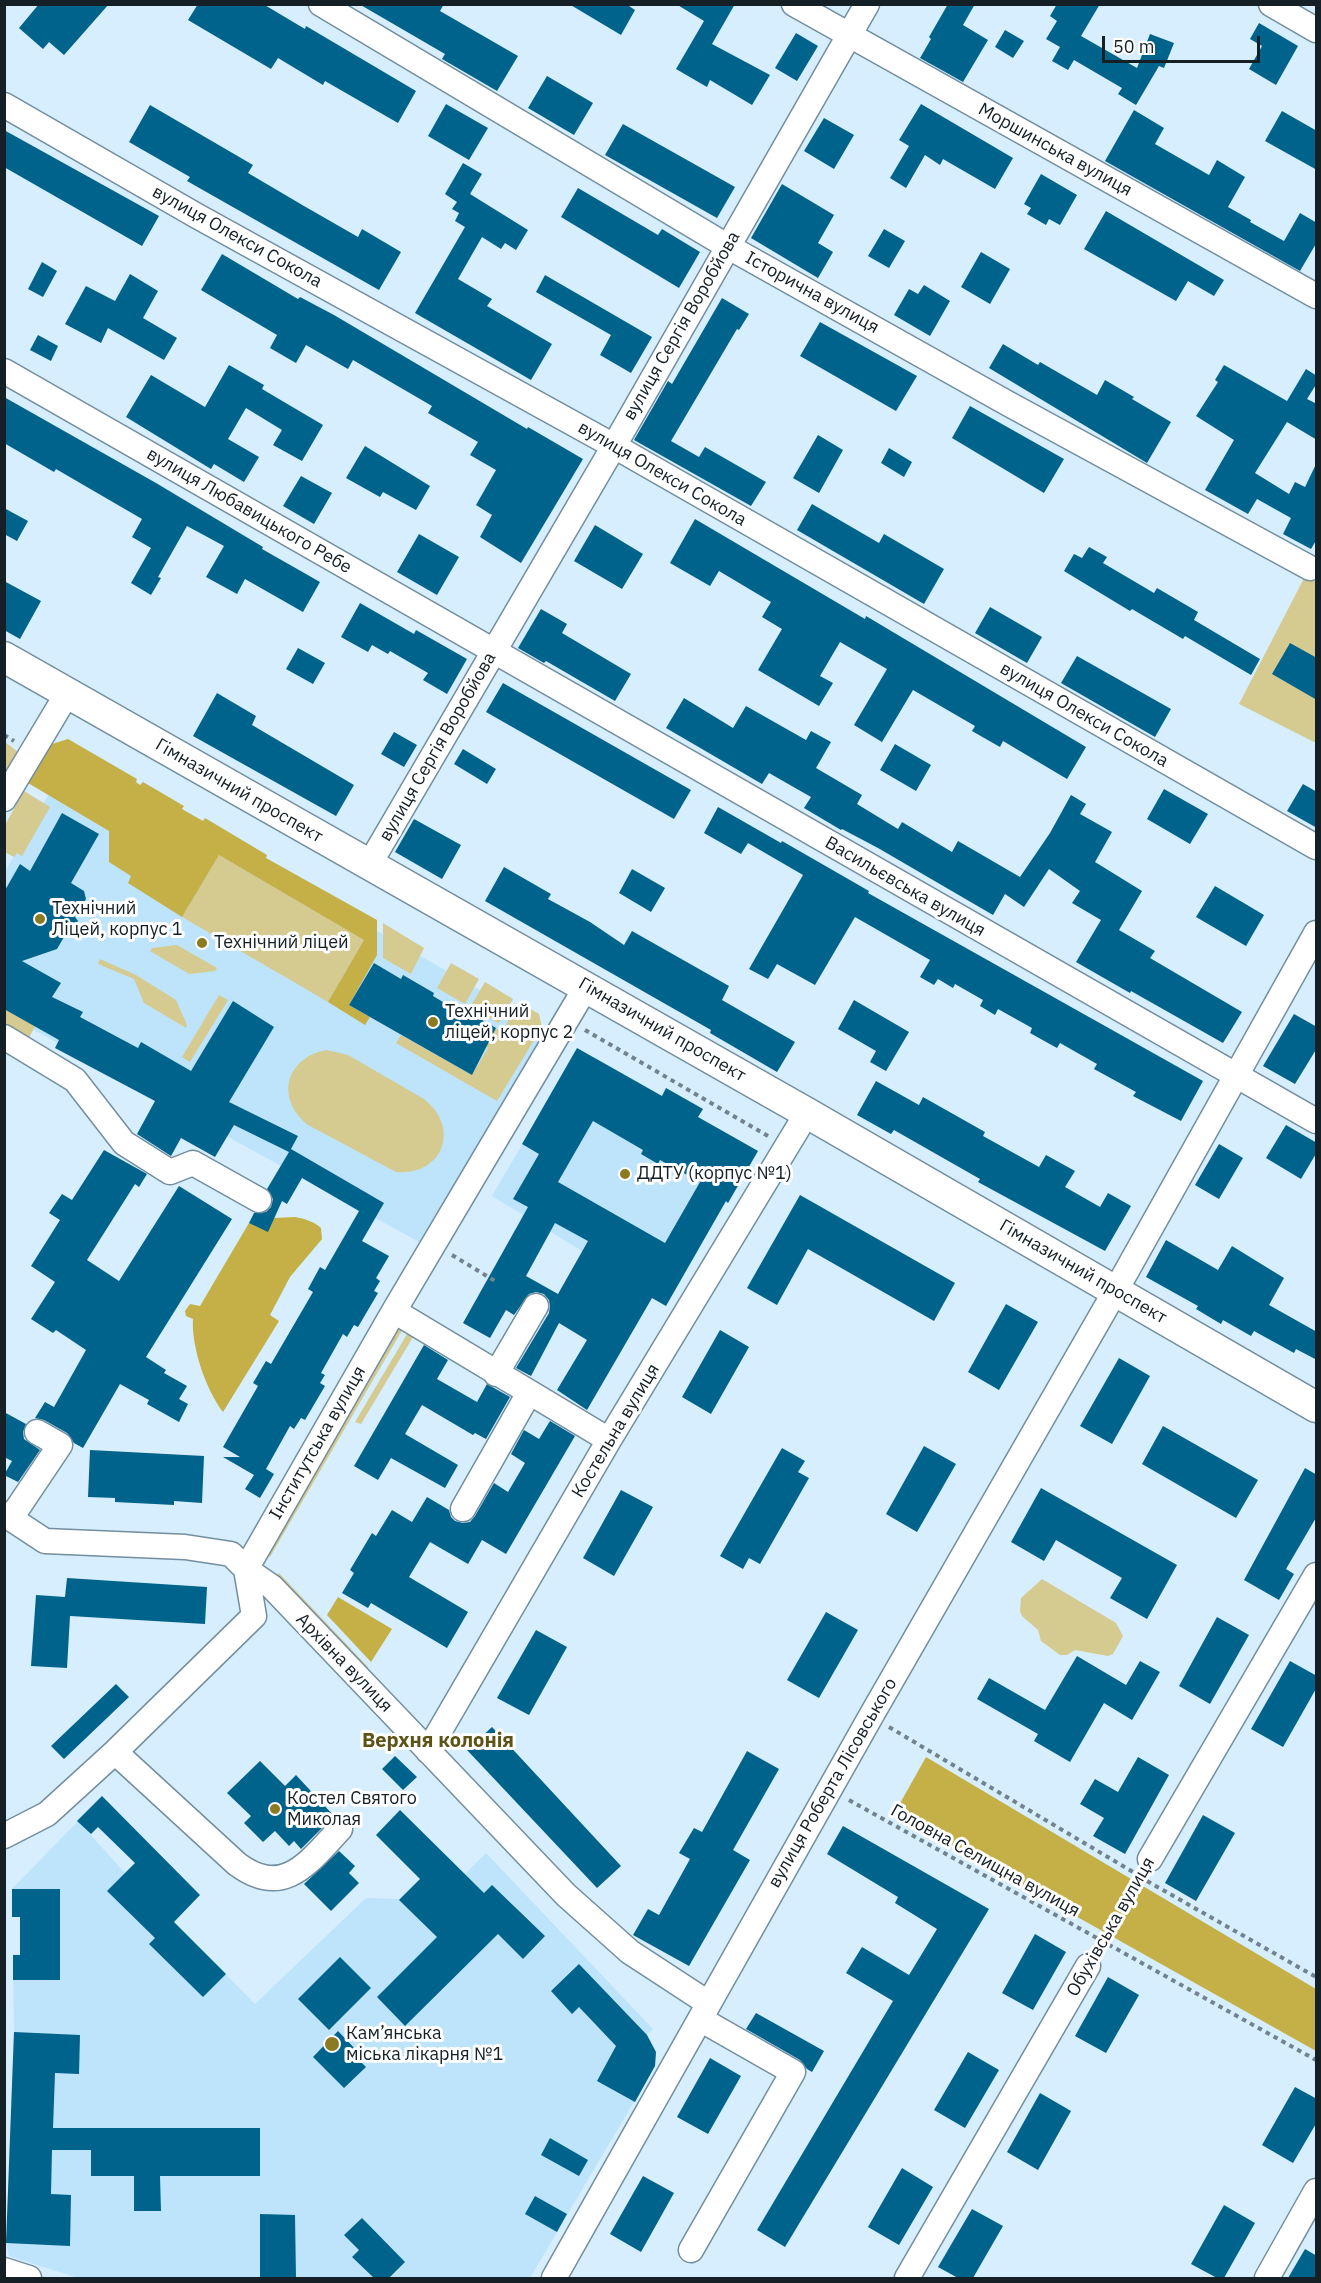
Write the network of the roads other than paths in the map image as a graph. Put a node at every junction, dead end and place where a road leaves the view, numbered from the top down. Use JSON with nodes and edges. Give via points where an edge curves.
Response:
{"nodes":[{"id":1,"x":321,"y":4,"type":"edge"},
{"id":2,"x":794,"y":4,"type":"edge"},
{"id":3,"x":867,"y":4,"type":"edge"},
{"id":4,"x":1271,"y":4,"type":"edge"},
{"id":5,"x":1317,"y":30,"type":"edge"},
{"id":6,"x":849,"y":36,"type":"junction"},
{"id":7,"x":4,"y":105,"type":"edge"},
{"id":8,"x":728,"y":246,"type":"junction"},
{"id":9,"x":1317,"y":296,"type":"edge"},
{"id":10,"x":4,"y":371,"type":"edge"},
{"id":11,"x":614,"y":446,"type":"junction"},
{"id":12,"x":1311,"y":568,"type":"dead end"},
{"id":13,"x":494,"y":652,"type":"junction"},
{"id":14,"x":4,"y":657,"type":"edge"},
{"id":15,"x":68,"y":694,"type":"junction"},
{"id":16,"x":4,"y":799,"type":"edge"},
{"id":17,"x":1317,"y":848,"type":"edge"},
{"id":18,"x":369,"y":865,"type":"junction"},
{"id":19,"x":1317,"y":933,"type":"edge"},
{"id":20,"x":586,"y":987,"type":"junction"},
{"id":21,"x":4,"y":1037,"type":"edge"},
{"id":22,"x":1235,"y":1075,"type":"junction"},
{"id":23,"x":807,"y":1113,"type":"junction"},
{"id":24,"x":1317,"y":1121,"type":"edge"},
{"id":25,"x":259,"y":1200,"type":"dead end"},
{"id":26,"x":1116,"y":1290,"type":"junction"},
{"id":27,"x":536,"y":1306,"type":"dead end"},
{"id":28,"x":394,"y":1311,"type":"junction"},
{"id":29,"x":496,"y":1374,"type":"junction"},
{"id":30,"x":530,"y":1393,"type":"junction"},
{"id":31,"x":1317,"y":1407,"type":"edge"},
{"id":32,"x":37,"y":1432,"type":"dead end"},
{"id":33,"x":609,"y":1440,"type":"junction"},
{"id":34,"x":463,"y":1509,"type":"dead end"},
{"id":35,"x":6,"y":1516,"type":"edge"},
{"id":36,"x":246,"y":1569,"type":"junction"},
{"id":37,"x":1317,"y":1575,"type":"edge"},
{"id":38,"x":428,"y":1751,"type":"junction"},
{"id":39,"x":116,"y":1752,"type":"junction"},
{"id":40,"x":340,"y":1828,"type":"dead end"},
{"id":41,"x":4,"y":1836,"type":"edge"},
{"id":42,"x":1145,"y":1868,"type":"road end"},
{"id":43,"x":1088,"y":1966,"type":"road end"},
{"id":44,"x":704,"y":2011,"type":"junction"},
{"id":45,"x":1317,"y":2191,"type":"edge"},
{"id":46,"x":691,"y":2250,"type":"dead end"},
{"id":47,"x":4,"y":2270,"type":"edge"},
{"id":48,"x":28,"y":2278,"type":"edge"},
{"id":49,"x":554,"y":2278,"type":"edge"},
{"id":50,"x":907,"y":2278,"type":"edge"},
{"id":51,"x":1267,"y":2278,"type":"edge"}],
"edges":[{"from":1,"to":8,"type":"street","name":"Історична вулиця"},
{"from":2,"to":6,"type":"street","name":"Моршинська вулиця"},
{"from":3,"to":6,"type":"street","name":"вулиця Сергія Воробйова"},
{"from":4,"to":5,"type":"street"},
{"from":6,"to":8,"type":"street","name":"вулиця Сергія Воробйова"},
{"from":6,"to":9,"type":"street","name":"Моршинська вулиця"},
{"from":7,"to":11,"type":"street","name":"вулиця Олекси Сокола"},
{"from":8,"to":11,"type":"street","name":"вулиця Сергія Воробйова"},
{"from":8,"to":12,"type":"street","name":"Історична вулиця"},
{"from":10,"to":13,"type":"street","name":"вулиця Любавицького Ребе"},
{"from":11,"to":13,"type":"street","name":"вулиця Сергія Воробйова"},
{"from":11,"to":17,"type":"street","name":"вулиця Олекси Сокола"},
{"from":13,"to":18,"type":"street","name":"вулиця Сергія Воробйова"},
{"from":13,"to":22,"type":"street","name":"Васильєвська вулиця"},
{"from":14,"to":15,"type":"main road","name":"Гімназичний проспект"},
{"from":15,"to":16,"type":"street"},
{"from":15,"to":18,"type":"main road","name":"Гімназичний проспект"},
{"from":18,"to":20,"type":"main road","name":"Гімназичний проспект"},
{"from":19,"to":22,"type":"street","name":"вулиця Роберта Лісовського"},
{"from":20,"to":23,"type":"main road","name":"Гімназичний проспект"},
{"from":20,"to":28,"type":"street","name":"Інститутська вулиця"},
{"from":21,"to":25,"type":"street","via":[[75,1080],[124,1143],[170,1172],[193,1164]]},
{"from":22,"to":24,"type":"street","name":"Васильєвська вулиця"},
{"from":22,"to":26,"type":"street","name":"вулиця Роберта Лісовського"},
{"from":23,"to":26,"type":"main road","name":"Гімназичний проспект"},
{"from":23,"to":33,"type":"street","name":"Костельна вулиця"},
{"from":26,"to":31,"type":"main road","name":"Гімназичний проспект"},
{"from":26,"to":44,"type":"street","name":"вулиця Роберта Лісовського"},
{"from":27,"to":29,"type":"street"},
{"from":28,"to":29,"type":"street"},
{"from":28,"to":36,"type":"street","name":"Інститутська вулиця"},
{"from":29,"to":30,"type":"street"},
{"from":30,"to":33,"type":"street"},
{"from":30,"to":34,"type":"street"},
{"from":32,"to":35,"type":"street","via":[[60,1445]]},
{"from":33,"to":38,"type":"street","name":"Костельна вулиця"},
{"from":35,"to":36,"type":"street","name":"Архівна вулиця","via":[[45,1541],[185,1547],[231,1554]]},
{"from":36,"to":38,"type":"street","name":"Архівна вулиця","via":[[272,1587]]},
{"from":36,"to":39,"type":"street","via":[[254,1616]]},
{"from":37,"to":42,"type":"street","name":"Обухівська вулиця"},
{"from":38,"to":44,"type":"street","name":"Архівна вулиця","via":[[582,1909]]},
{"from":39,"to":40,"type":"street","via":[[237,1864],[261,1878],[280,1878],[301,1869]]},
{"from":39,"to":41,"type":"street","via":[[47,1814]]},
{"from":43,"to":50,"type":"street","name":"Обухівська вулиця"},
{"from":44,"to":46,"type":"street","name":"Архівна вулиця","via":[[793,2072]]},
{"from":44,"to":49,"type":"street","name":"вулиця Роберта Лісовського"},
{"from":45,"to":51,"type":"street"},
{"from":47,"to":48,"type":"street"}]}
